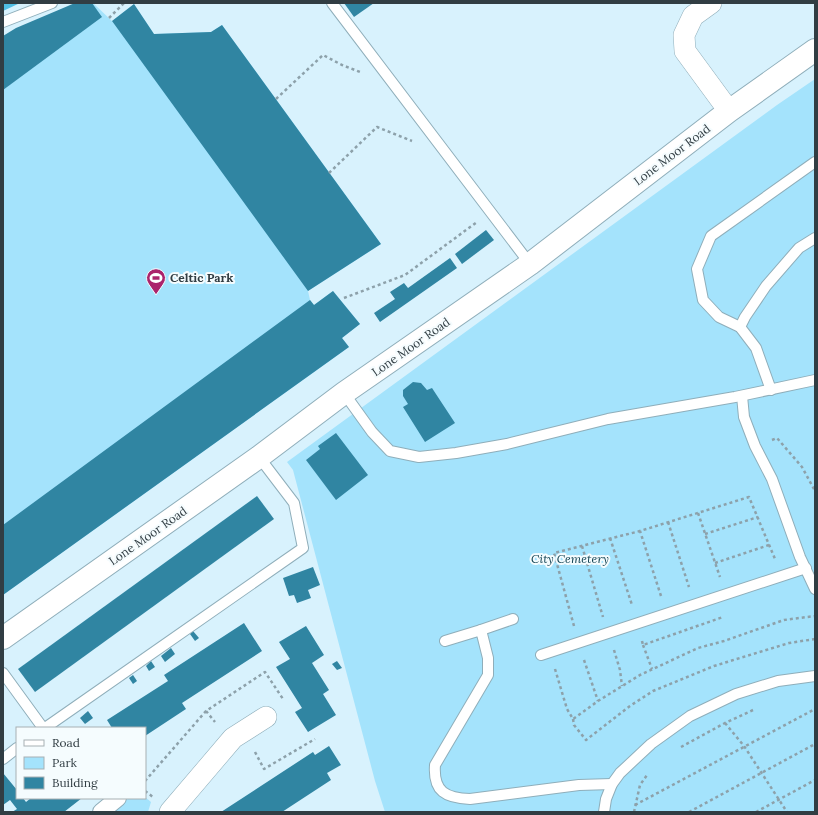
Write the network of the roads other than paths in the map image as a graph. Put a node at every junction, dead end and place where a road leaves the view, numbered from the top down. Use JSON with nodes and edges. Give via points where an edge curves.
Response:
{"nodes":[{"id":1,"x":52,"y":3,"type":"edge"},
{"id":2,"x":332,"y":3,"type":"edge"},
{"id":3,"x":711,"y":3,"type":"edge"},
{"id":4,"x":3,"y":22,"type":"edge"},
{"id":5,"x":815,"y":50,"type":"edge"},
{"id":6,"x":729,"y":111,"type":"junction"},
{"id":7,"x":815,"y":162,"type":"edge"},
{"id":8,"x":815,"y":238,"type":"edge"},
{"id":9,"x":530,"y":264,"type":"junction"},
{"id":10,"x":740,"y":327,"type":"junction"},
{"id":11,"x":815,"y":380,"type":"edge"},
{"id":12,"x":771,"y":390,"type":"junction"},
{"id":13,"x":344,"y":393,"type":"junction"},
{"id":14,"x":742,"y":396,"type":"junction"},
{"id":15,"x":259,"y":457,"type":"junction"},
{"id":16,"x":806,"y":568,"type":"junction"},
{"id":17,"x":815,"y":589,"type":"edge"},
{"id":18,"x":513,"y":619,"type":"dead end"},
{"id":19,"x":481,"y":630,"type":"junction"},
{"id":20,"x":3,"y":638,"type":"edge"},
{"id":21,"x":445,"y":641,"type":"dead end"},
{"id":22,"x":546,"y":653,"type":"road end"},
{"id":23,"x":3,"y":673,"type":"edge"},
{"id":24,"x":815,"y":676,"type":"edge"},
{"id":25,"x":266,"y":717,"type":"dead end"},
{"id":26,"x":43,"y":727,"type":"edge"},
{"id":27,"x":45,"y":727,"type":"edge"},
{"id":28,"x":16,"y":749,"type":"edge"},
{"id":29,"x":3,"y":759,"type":"edge"},
{"id":30,"x":612,"y":784,"type":"junction"},
{"id":31,"x":117,"y":799,"type":"edge"},
{"id":32,"x":100,"y":812,"type":"edge"},
{"id":33,"x":170,"y":812,"type":"edge"},
{"id":34,"x":604,"y":812,"type":"edge"}],
"edges":[{"from":1,"to":4,"type":"lane"},
{"from":2,"to":9,"type":"lane"},
{"from":3,"to":6,"type":"street","via":[[693,16],[684,35],[685,51]]},
{"from":5,"to":6,"type":"main road","name":"Lone Moor Road"},
{"from":6,"to":9,"type":"main road","name":"Lone Moor Road"},
{"from":7,"to":10,"type":"lane","via":[[711,236],[697,269],[703,300],[719,317]]},
{"from":8,"to":10,"type":"lane","via":[[799,248],[766,286]]},
{"from":9,"to":13,"type":"main road","name":"Lone Moor Road"},
{"from":10,"to":12,"type":"lane","via":[[756,348]]},
{"from":11,"to":12,"type":"lane"},
{"from":12,"to":14,"type":"lane"},
{"from":13,"to":14,"type":"lane","via":[[372,432],[390,451],[418,457],[456,454],[500,446],[608,419]]},
{"from":13,"to":15,"type":"main road","name":"Lone Moor Road"},
{"from":14,"to":16,"type":"lane","via":[[744,417],[772,479]]},
{"from":15,"to":20,"type":"main road","name":"Lone Moor Road"},
{"from":15,"to":27,"type":"lane","via":[[294,503],[303,548]]},
{"from":16,"to":17,"type":"lane"},
{"from":16,"to":22,"type":"lane"},
{"from":18,"to":19,"type":"lane"},
{"from":19,"to":21,"type":"lane"},
{"from":19,"to":30,"type":"lane","via":[[488,658],[488,675],[435,765],[438,787],[447,796],[470,799],[579,785]]},
{"from":23,"to":26,"type":"lane"},
{"from":24,"to":30,"type":"lane","via":[[778,681],[736,694],[690,716],[651,744]]},
{"from":25,"to":33,"type":"street","via":[[233,738]]},
{"from":28,"to":29,"type":"lane"},
{"from":30,"to":34,"type":"lane"},
{"from":31,"to":32,"type":"street"}]}
